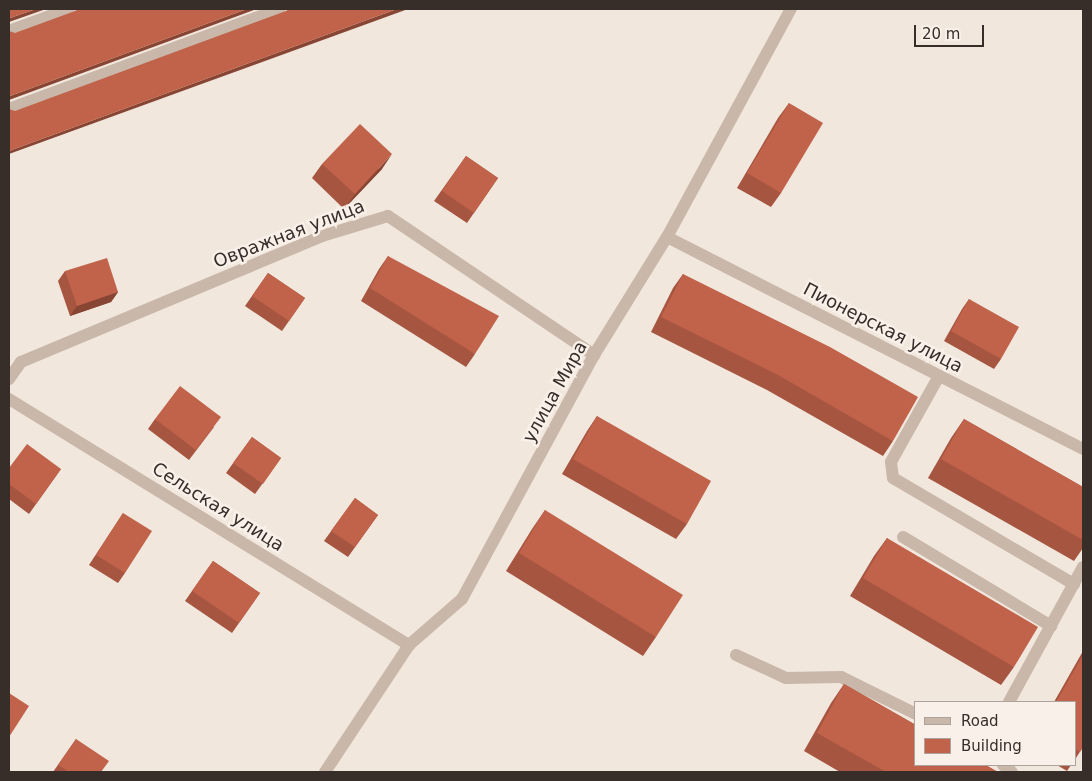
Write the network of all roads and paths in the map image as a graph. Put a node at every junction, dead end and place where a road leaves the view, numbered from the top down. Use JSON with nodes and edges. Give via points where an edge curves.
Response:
{"nodes":[{"id":1,"x":30,"y":9,"type":"edge"},
{"id":2,"x":68,"y":9,"type":"edge"},
{"id":3,"x":280,"y":9,"type":"edge"},
{"id":4,"x":791,"y":9,"type":"edge"},
{"id":5,"x":35,"y":21,"type":"junction"},
{"id":6,"x":9,"y":31,"type":"edge"},
{"id":7,"x":9,"y":109,"type":"edge"},
{"id":8,"x":667,"y":237,"type":"junction"},
{"id":9,"x":594,"y":355,"type":"junction"},
{"id":10,"x":939,"y":376,"type":"junction"},
{"id":11,"x":9,"y":379,"type":"edge"},
{"id":12,"x":9,"y":399,"type":"edge"},
{"id":13,"x":1083,"y":449,"type":"edge"},
{"id":14,"x":903,"y":537,"type":"dead end"},
{"id":15,"x":1083,"y":567,"type":"edge"},
{"id":16,"x":1074,"y":584,"type":"junction"},
{"id":17,"x":1051,"y":626,"type":"junction"},
{"id":18,"x":409,"y":645,"type":"junction"},
{"id":19,"x":736,"y":655,"type":"dead end"},
{"id":20,"x":1010,"y":701,"type":"edge"},
{"id":21,"x":914,"y":713,"type":"edge"},
{"id":22,"x":325,"y":772,"type":"edge"}],
"edges":[{"from":1,"to":5,"type":"street"},
{"from":2,"to":5,"type":"street"},
{"from":3,"to":7,"type":"street"},
{"from":4,"to":8,"type":"street","name":"улица Мира"},
{"from":5,"to":6,"type":"street"},
{"from":8,"to":9,"type":"street","name":"улица Мира"},
{"from":8,"to":10,"type":"street","name":"Пионерская улица"},
{"from":9,"to":11,"type":"street","name":"Овражная улица","via":[[388,216],[322,236],[21,362]]},
{"from":9,"to":18,"type":"street","name":"улица Мира","via":[[462,599]]},
{"from":10,"to":13,"type":"street","name":"Пионерская улица"},
{"from":10,"to":16,"type":"street","via":[[891,462],[893,478]]},
{"from":12,"to":18,"type":"street","name":"Сельская улица"},
{"from":14,"to":17,"type":"street"},
{"from":15,"to":16,"type":"street"},
{"from":16,"to":17,"type":"street"},
{"from":17,"to":20,"type":"street"},
{"from":18,"to":22,"type":"street","name":"улица Мира"},
{"from":19,"to":21,"type":"street","via":[[786,678],[841,676]]}]}
